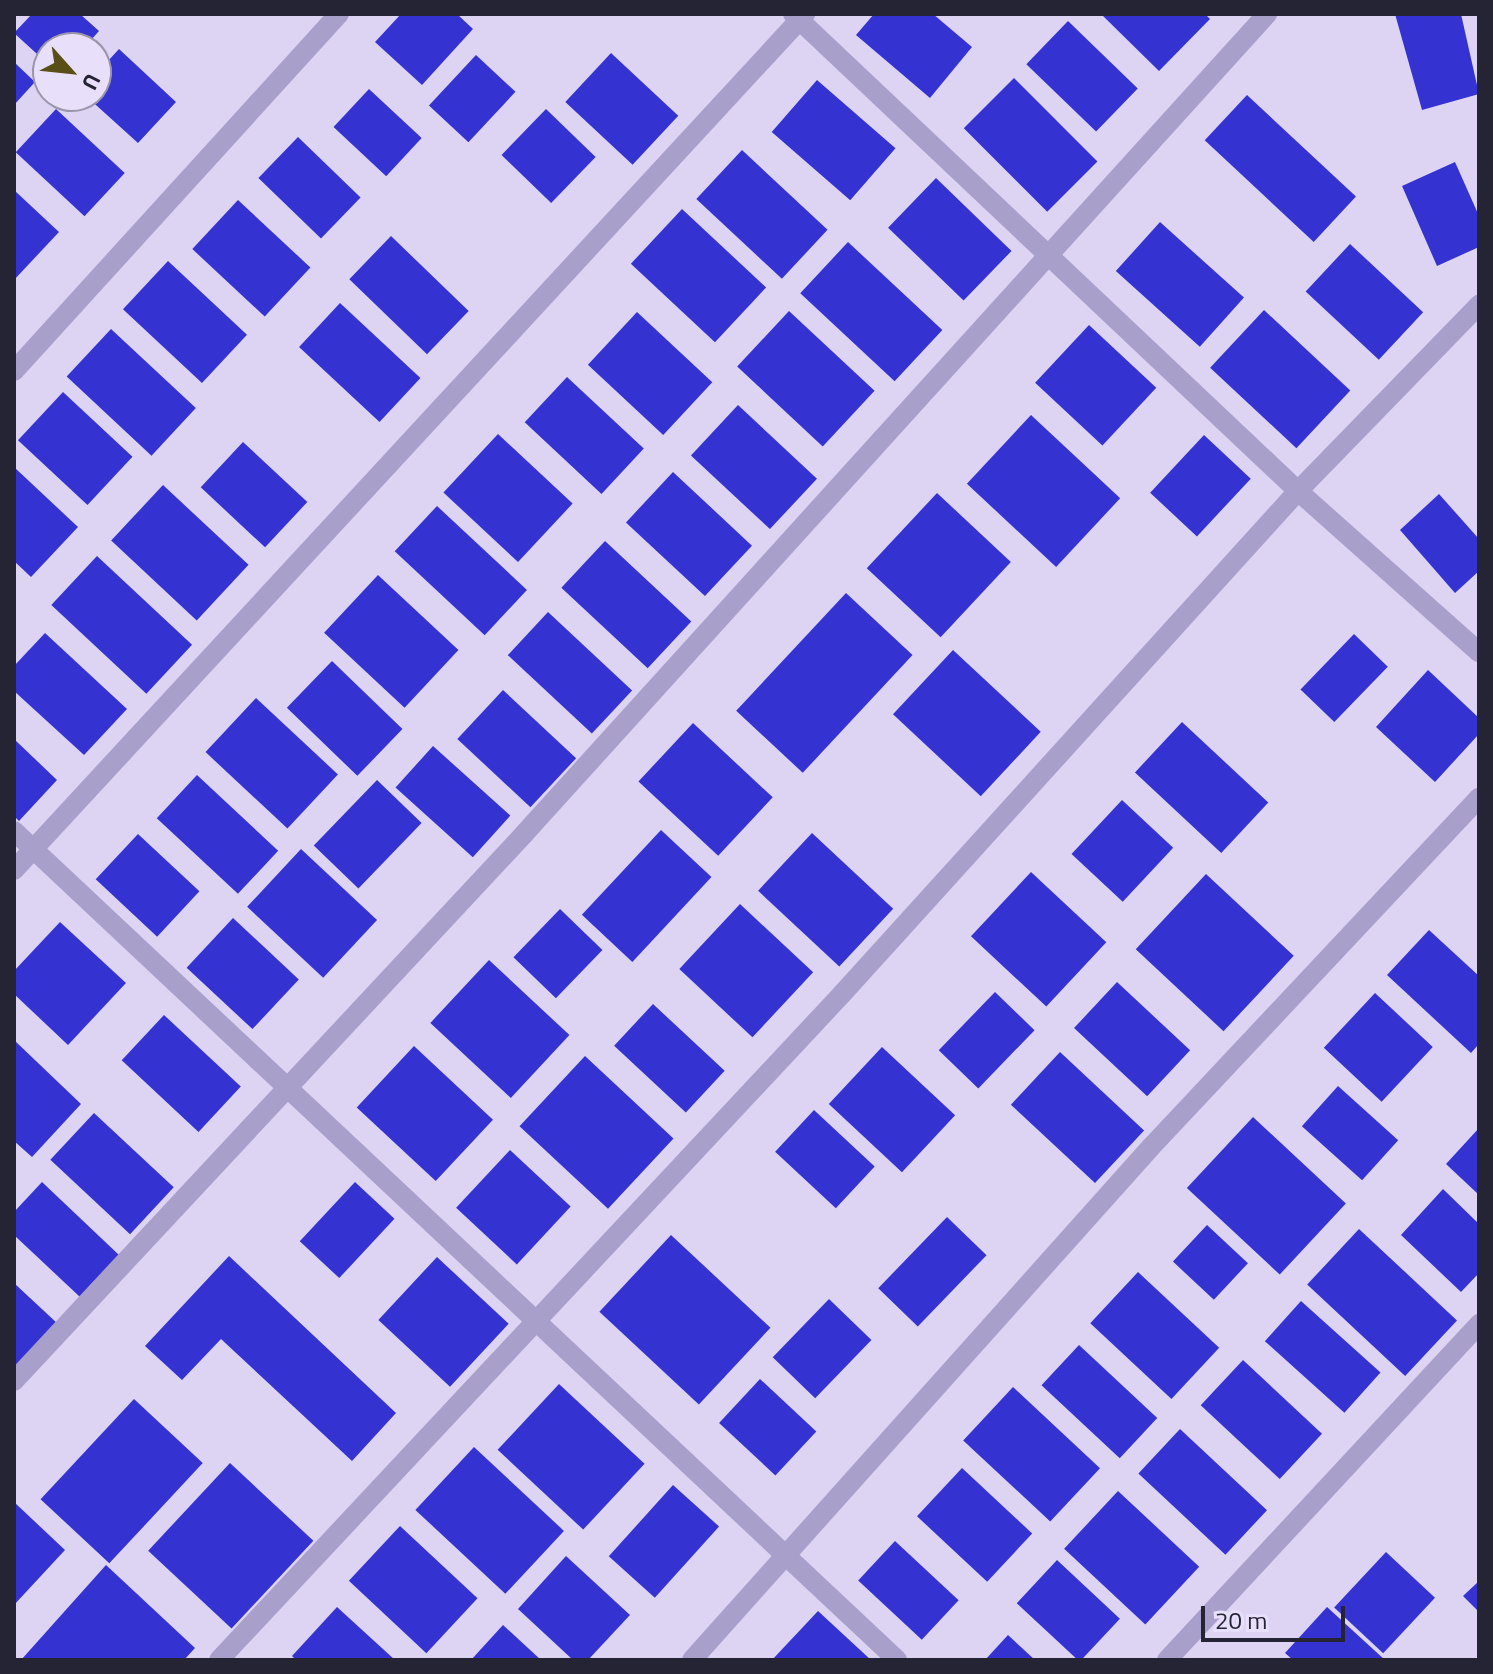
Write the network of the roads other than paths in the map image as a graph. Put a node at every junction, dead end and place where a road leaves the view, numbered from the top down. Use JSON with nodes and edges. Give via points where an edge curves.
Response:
{"nodes":[{"id":1,"x":339,"y":14,"type":"edge"},
{"id":2,"x":1267,"y":14,"type":"edge"},
{"id":3,"x":799,"y":16,"type":"edge"},
{"id":4,"x":1050,"y":254,"type":"junction"},
{"id":5,"x":1479,"y":305,"type":"edge"},
{"id":6,"x":14,"y":371,"type":"edge"},
{"id":7,"x":1298,"y":491,"type":"junction"},
{"id":8,"x":1479,"y":652,"type":"edge"},
{"id":9,"x":1479,"y":798,"type":"edge"},
{"id":10,"x":14,"y":831,"type":"edge"},
{"id":11,"x":33,"y":849,"type":"junction"},
{"id":12,"x":14,"y":870,"type":"edge"},
{"id":13,"x":291,"y":1086,"type":"junction"},
{"id":14,"x":538,"y":1323,"type":"junction"},
{"id":15,"x":1479,"y":1324,"type":"edge"},
{"id":16,"x":14,"y":1381,"type":"edge"},
{"id":17,"x":788,"y":1557,"type":"junction"},
{"id":18,"x":219,"y":1660,"type":"edge"},
{"id":19,"x":692,"y":1660,"type":"edge"},
{"id":20,"x":897,"y":1660,"type":"edge"},
{"id":21,"x":1167,"y":1660,"type":"edge"}],
"edges":[{"from":1,"to":6,"type":"street"},
{"from":2,"to":4,"type":"street"},
{"from":3,"to":4,"type":"street"},
{"from":3,"to":11,"type":"street"},
{"from":4,"to":7,"type":"street"},
{"from":4,"to":13,"type":"street"},
{"from":5,"to":7,"type":"street"},
{"from":7,"to":8,"type":"street"},
{"from":7,"to":14,"type":"street"},
{"from":9,"to":17,"type":"street","via":[[1151,1147]]},
{"from":10,"to":11,"type":"street"},
{"from":11,"to":12,"type":"street"},
{"from":11,"to":13,"type":"street"},
{"from":13,"to":14,"type":"street"},
{"from":13,"to":16,"type":"street"},
{"from":14,"to":17,"type":"street"},
{"from":14,"to":18,"type":"street"},
{"from":15,"to":21,"type":"street"},
{"from":17,"to":19,"type":"street"},
{"from":17,"to":20,"type":"street"}]}
